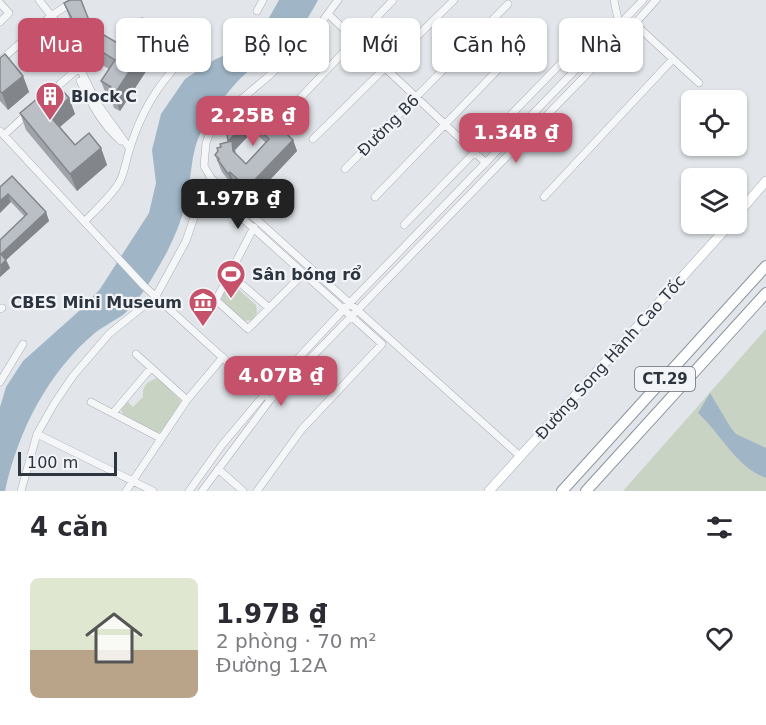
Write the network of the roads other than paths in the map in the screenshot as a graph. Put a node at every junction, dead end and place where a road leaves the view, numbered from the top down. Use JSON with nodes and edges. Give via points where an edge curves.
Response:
{"nodes":[{"id":1,"x":39,"y":0,"type":"edge"},
{"id":2,"x":75,"y":0,"type":"edge"},
{"id":3,"x":263,"y":0,"type":"edge"},
{"id":4,"x":338,"y":0,"type":"edge"},
{"id":5,"x":393,"y":0,"type":"edge"},
{"id":6,"x":454,"y":0,"type":"edge"},
{"id":7,"x":614,"y":0,"type":"edge"},
{"id":8,"x":643,"y":0,"type":"edge"},
{"id":9,"x":656,"y":0,"type":"edge"},
{"id":10,"x":0,"y":3,"type":"edge"},
{"id":11,"x":508,"y":4,"type":"dead end"},
{"id":12,"x":257,"y":11,"type":"dead end"},
{"id":13,"x":328,"y":14,"type":"junction"},
{"id":14,"x":51,"y":16,"type":"junction"},
{"id":15,"x":376,"y":18,"type":"edge"},
{"id":16,"x":618,"y":18,"type":"edge"},
{"id":17,"x":627,"y":18,"type":"edge"},
{"id":18,"x":640,"y":18,"type":"edge"},
{"id":19,"x":0,"y":21,"type":"edge"},
{"id":20,"x":341,"y":27,"type":"edge"},
{"id":21,"x":643,"y":31,"type":"edge"},
{"id":22,"x":420,"y":34,"type":"edge"},
{"id":23,"x":341,"y":55,"type":"edge"},
{"id":24,"x":674,"y":59,"type":"junction"},
{"id":25,"x":0,"y":61,"type":"edge"},
{"id":26,"x":559,"y":65,"type":"edge"},
{"id":27,"x":75,"y":72,"type":"edge"},
{"id":28,"x":78,"y":72,"type":"edge"},
{"id":29,"x":170,"y":72,"type":"edge"},
{"id":30,"x":381,"y":72,"type":"edge"},
{"id":31,"x":389,"y":72,"type":"edge"},
{"id":32,"x":496,"y":72,"type":"edge"},
{"id":33,"x":575,"y":72,"type":"edge"},
{"id":34,"x":588,"y":72,"type":"edge"},
{"id":35,"x":699,"y":83,"type":"dead end"},
{"id":36,"x":48,"y":95,"type":"edge"},
{"id":37,"x":416,"y":97,"type":"junction"},
{"id":38,"x":31,"y":111,"type":"edge"},
{"id":39,"x":286,"y":113,"type":"dead end"},
{"id":40,"x":445,"y":125,"type":"junction"},
{"id":41,"x":2,"y":133,"type":"edge"},
{"id":42,"x":313,"y":140,"type":"dead end"},
{"id":43,"x":130,"y":149,"type":"junction"},
{"id":44,"x":474,"y":153,"type":"junction"},
{"id":45,"x":486,"y":163,"type":"junction"},
{"id":46,"x":345,"y":169,"type":"dead end"},
{"id":47,"x":766,"y":182,"type":"edge"},
{"id":48,"x":375,"y":197,"type":"dead end"},
{"id":49,"x":544,"y":197,"type":"dead end"},
{"id":50,"x":747,"y":204,"type":"edge"},
{"id":51,"x":85,"y":221,"type":"junction"},
{"id":52,"x":404,"y":225,"type":"dead end"},
{"id":53,"x":254,"y":227,"type":"junction"},
{"id":54,"x":721,"y":234,"type":"edge"},
{"id":55,"x":766,"y":266,"type":"edge"},
{"id":56,"x":230,"y":273,"type":"junction"},
{"id":57,"x":304,"y":273,"type":"junction"},
{"id":58,"x":766,"y":293,"type":"edge"},
{"id":59,"x":156,"y":296,"type":"junction"},
{"id":60,"x":347,"y":306,"type":"junction"},
{"id":61,"x":269,"y":308,"type":"junction"},
{"id":62,"x":354,"y":313,"type":"junction"},
{"id":63,"x":23,"y":344,"type":"dead end"},
{"id":64,"x":136,"y":354,"type":"dead end"},
{"id":65,"x":223,"y":357,"type":"junction"},
{"id":66,"x":151,"y":368,"type":"junction"},
{"id":67,"x":0,"y":382,"type":"edge"},
{"id":68,"x":264,"y":394,"type":"junction"},
{"id":69,"x":187,"y":400,"type":"junction"},
{"id":70,"x":270,"y":400,"type":"junction"},
{"id":71,"x":91,"y":402,"type":"dead end"},
{"id":72,"x":112,"y":414,"type":"junction"},
{"id":73,"x":37,"y":434,"type":"junction"},
{"id":74,"x":160,"y":438,"type":"junction"},
{"id":75,"x":521,"y":457,"type":"junction"},
{"id":76,"x":218,"y":469,"type":"junction"},
{"id":77,"x":133,"y":480,"type":"junction"},
{"id":78,"x":21,"y":491,"type":"edge"},
{"id":79,"x":126,"y":491,"type":"edge"},
{"id":80,"x":153,"y":491,"type":"edge"},
{"id":81,"x":189,"y":491,"type":"edge"},
{"id":82,"x":202,"y":491,"type":"edge"},
{"id":83,"x":243,"y":491,"type":"edge"},
{"id":84,"x":257,"y":491,"type":"edge"},
{"id":85,"x":489,"y":491,"type":"edge"},
{"id":86,"x":562,"y":491,"type":"edge"},
{"id":87,"x":586,"y":491,"type":"edge"}],
"edges":[{"from":1,"to":14,"type":"street"},
{"from":2,"to":14,"type":"street"},
{"from":3,"to":12,"type":"street"},
{"from":4,"to":13,"type":"street"},
{"from":5,"to":15,"type":"street"},
{"from":6,"to":22,"type":"street"},
{"from":7,"to":16,"type":"street"},
{"from":8,"to":17,"type":"street"},
{"from":9,"to":18,"type":"street"},
{"from":10,"to":19,"type":"street","via":[[9,13]]},
{"from":11,"to":37,"type":"street","name":"Đường B6"},
{"from":13,"to":20,"type":"street"},
{"from":13,"to":60,"type":"street","via":[[270,75],[219,118],[206,143],[204,166],[211,178]]},
{"from":14,"to":25,"type":"street"},
{"from":21,"to":24,"type":"street"},
{"from":23,"to":39,"type":"street"},
{"from":24,"to":35,"type":"street"},
{"from":24,"to":49,"type":"street"},
{"from":26,"to":44,"type":"street"},
{"from":27,"to":36,"type":"street"},
{"from":28,"to":43,"type":"street","via":[[111,132]]},
{"from":29,"to":43,"type":"street","via":[[149,100]]},
{"from":30,"to":42,"type":"street"},
{"from":31,"to":37,"type":"street"},
{"from":32,"to":40,"type":"street"},
{"from":33,"to":45,"type":"street"},
{"from":34,"to":62,"type":"street"},
{"from":37,"to":40,"type":"street"},
{"from":37,"to":46,"type":"street","name":"Đường B6"},
{"from":38,"to":41,"type":"street"},
{"from":40,"to":44,"type":"street"},
{"from":40,"to":48,"type":"street"},
{"from":41,"to":51,"type":"street"},
{"from":43,"to":51,"type":"street","via":[[119,182]]},
{"from":44,"to":45,"type":"street"},
{"from":44,"to":52,"type":"street"},
{"from":45,"to":60,"type":"street"},
{"from":47,"to":50,"type":"main road"},
{"from":51,"to":59,"type":"street"},
{"from":53,"to":56,"type":"street"},
{"from":53,"to":57,"type":"street"},
{"from":53,"to":59,"type":"street","via":[[212,191],[203,191],[186,241]]},
{"from":54,"to":75,"type":"main road","name":"Đường Song Hành Cao Tốc"},
{"from":55,"to":86,"type":"highway","number":"CT.29"},
{"from":56,"to":61,"type":"street"},
{"from":56,"to":61,"type":"street","via":[[216,300],[248,329]]},
{"from":57,"to":60,"type":"street"},
{"from":57,"to":61,"type":"street"},
{"from":58,"to":87,"type":"highway","number":"CT.29"},
{"from":59,"to":65,"type":"street"},
{"from":59,"to":73,"type":"street","via":[[109,334],[73,376]]},
{"from":60,"to":62,"type":"street"},
{"from":60,"to":68,"type":"street"},
{"from":62,"to":70,"type":"street"},
{"from":62,"to":75,"type":"street"},
{"from":62,"to":84,"type":"street","via":[[382,344],[302,429]]},
{"from":63,"to":67,"type":"street"},
{"from":64,"to":66,"type":"street"},
{"from":65,"to":68,"type":"street"},
{"from":65,"to":69,"type":"street"},
{"from":66,"to":69,"type":"street"},
{"from":66,"to":72,"type":"street"},
{"from":68,"to":70,"type":"street"},
{"from":68,"to":81,"type":"street"},
{"from":69,"to":74,"type":"street"},
{"from":70,"to":76,"type":"street"},
{"from":71,"to":72,"type":"street"},
{"from":72,"to":74,"type":"street"},
{"from":73,"to":77,"type":"street"},
{"from":73,"to":78,"type":"street"},
{"from":74,"to":77,"type":"street"},
{"from":75,"to":85,"type":"main road","name":"Đường Song Hành Cao Tốc"},
{"from":76,"to":82,"type":"street"},
{"from":76,"to":83,"type":"street"},
{"from":77,"to":79,"type":"street"},
{"from":77,"to":80,"type":"street"}]}
